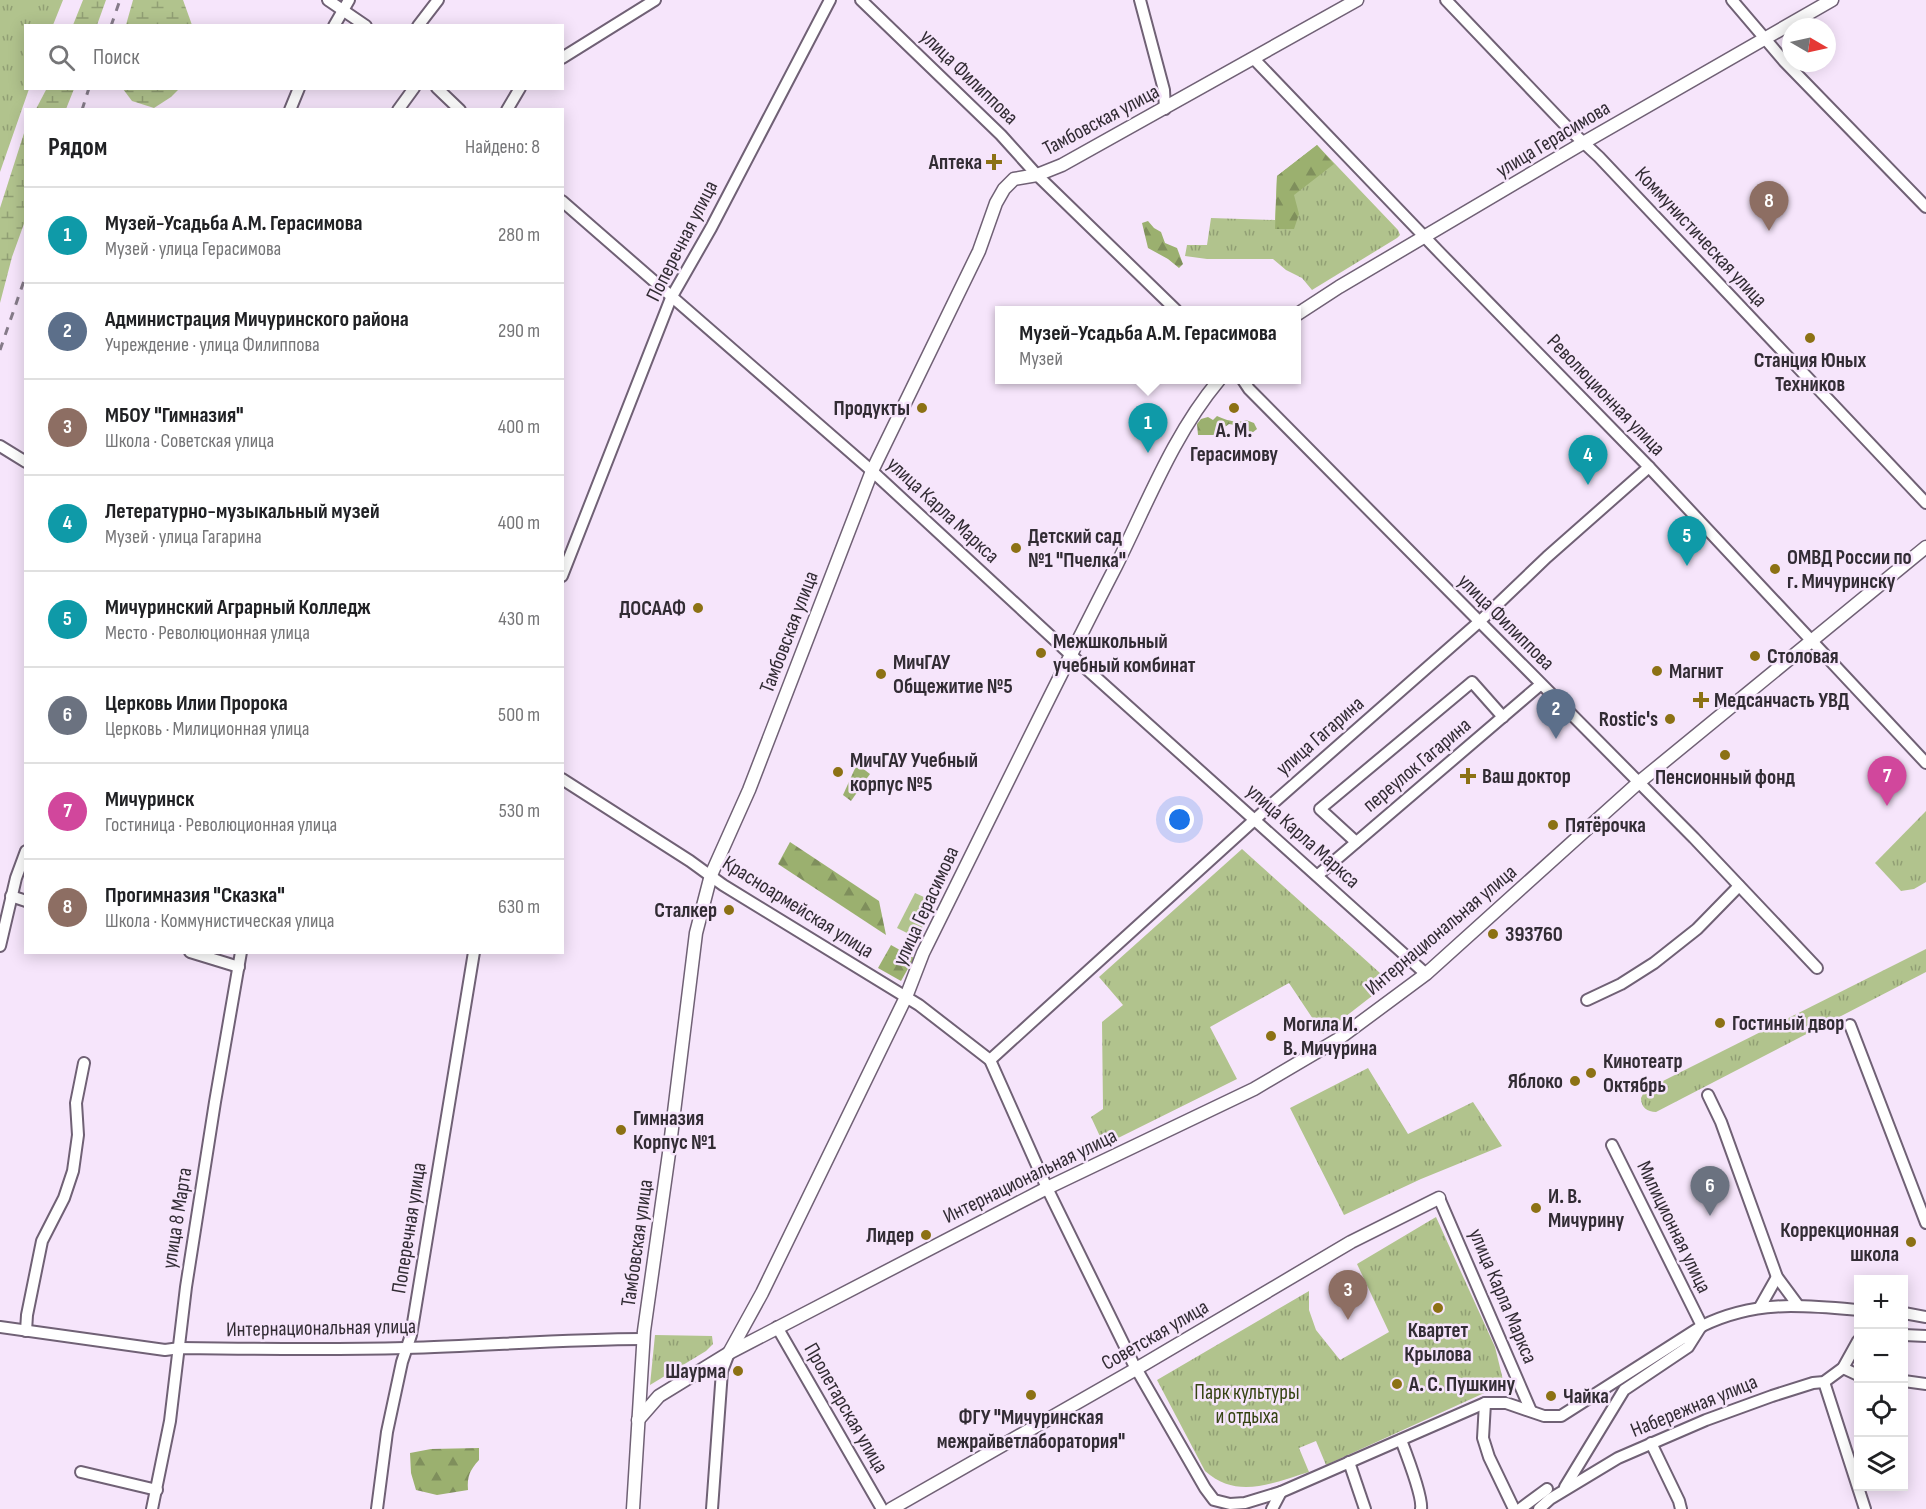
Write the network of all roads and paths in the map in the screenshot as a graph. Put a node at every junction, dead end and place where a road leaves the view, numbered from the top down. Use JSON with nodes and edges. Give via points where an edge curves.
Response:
{"nodes":[{"id":1,"x":328,"y":0,"type":"edge"},
{"id":2,"x":438,"y":0,"type":"edge"},
{"id":3,"x":655,"y":0,"type":"edge"},
{"id":4,"x":830,"y":0,"type":"edge"},
{"id":5,"x":861,"y":0,"type":"edge"},
{"id":6,"x":1140,"y":0,"type":"edge"},
{"id":7,"x":1357,"y":0,"type":"edge"},
{"id":8,"x":1446,"y":0,"type":"edge"},
{"id":9,"x":1732,"y":0,"type":"edge"},
{"id":10,"x":1832,"y":0,"type":"edge"},
{"id":11,"x":346,"y":5,"type":"edge"},
{"id":12,"x":335,"y":24,"type":"edge"},
{"id":13,"x":364,"y":24,"type":"edge"},
{"id":14,"x":420,"y":24,"type":"edge"},
{"id":15,"x":1766,"y":38,"type":"junction"},
{"id":16,"x":564,"y":57,"type":"edge"},
{"id":17,"x":1254,"y":59,"type":"junction"},
{"id":18,"x":298,"y":90,"type":"edge"},
{"id":19,"x":413,"y":90,"type":"edge"},
{"id":20,"x":439,"y":90,"type":"edge"},
{"id":21,"x":519,"y":90,"type":"edge"},
{"id":22,"x":291,"y":108,"type":"edge"},
{"id":23,"x":399,"y":108,"type":"edge"},
{"id":24,"x":458,"y":108,"type":"edge"},
{"id":25,"x":508,"y":108,"type":"edge"},
{"id":26,"x":1165,"y":109,"type":"junction"},
{"id":27,"x":1583,"y":143,"type":"junction"},
{"id":28,"x":1037,"y":175,"type":"junction"},
{"id":29,"x":564,"y":203,"type":"edge"},
{"id":30,"x":1926,"y":207,"type":"edge"},
{"id":31,"x":1426,"y":237,"type":"junction"},
{"id":32,"x":671,"y":297,"type":"junction"},
{"id":33,"x":1172,"y":306,"type":"edge"},
{"id":34,"x":1301,"y":312,"type":"edge"},
{"id":35,"x":1216,"y":384,"type":"edge"},
{"id":36,"x":1246,"y":384,"type":"edge"},
{"id":37,"x":0,"y":446,"type":"edge"},
{"id":38,"x":24,"y":461,"type":"edge"},
{"id":39,"x":1649,"y":467,"type":"junction"},
{"id":40,"x":872,"y":471,"type":"junction"},
{"id":41,"x":1926,"y":503,"type":"edge"},
{"id":42,"x":1926,"y":547,"type":"edge"},
{"id":43,"x":564,"y":571,"type":"edge"},
{"id":44,"x":1479,"y":622,"type":"junction"},
{"id":45,"x":1811,"y":641,"type":"junction"},
{"id":46,"x":1071,"y":655,"type":"junction"},
{"id":47,"x":1540,"y":685,"type":"junction"},
{"id":48,"x":1503,"y":717,"type":"junction"},
{"id":49,"x":1926,"y":763,"type":"edge"},
{"id":50,"x":564,"y":780,"type":"edge"},
{"id":51,"x":1638,"y":783,"type":"junction"},
{"id":52,"x":1256,"y":819,"type":"junction"},
{"id":53,"x":1356,"y":842,"type":"junction"},
{"id":54,"x":24,"y":856,"type":"edge"},
{"id":55,"x":711,"y":875,"type":"junction"},
{"id":56,"x":1318,"y":875,"type":"junction"},
{"id":57,"x":1739,"y":886,"type":"junction"},
{"id":58,"x":11,"y":896,"type":"junction"},
{"id":59,"x":24,"y":901,"type":"edge"},
{"id":60,"x":0,"y":946,"type":"edge"},
{"id":61,"x":197,"y":954,"type":"edge"},
{"id":62,"x":241,"y":954,"type":"edge"},
{"id":63,"x":474,"y":954,"type":"edge"},
{"id":64,"x":239,"y":967,"type":"junction"},
{"id":65,"x":1817,"y":968,"type":"dead end"},
{"id":66,"x":1426,"y":974,"type":"junction"},
{"id":67,"x":906,"y":998,"type":"junction"},
{"id":68,"x":1587,"y":1000,"type":"dead end"},
{"id":69,"x":1850,"y":1025,"type":"dead end"},
{"id":70,"x":990,"y":1060,"type":"junction"},
{"id":71,"x":84,"y":1063,"type":"dead end"},
{"id":72,"x":1708,"y":1095,"type":"dead end"},
{"id":73,"x":1612,"y":1145,"type":"dead end"},
{"id":74,"x":1047,"y":1188,"type":"junction"},
{"id":75,"x":1439,"y":1198,"type":"joint"},
{"id":76,"x":1926,"y":1223,"type":"edge"},
{"id":77,"x":1777,"y":1277,"type":"junction"},
{"id":78,"x":1797,"y":1304,"type":"junction"},
{"id":79,"x":1760,"y":1307,"type":"junction"},
{"id":80,"x":1854,"y":1310,"type":"edge"},
{"id":81,"x":1908,"y":1314,"type":"edge"},
{"id":82,"x":1926,"y":1317,"type":"edge"},
{"id":83,"x":1702,"y":1326,"type":"junction"},
{"id":84,"x":0,"y":1327,"type":"edge"},
{"id":85,"x":777,"y":1327,"type":"junction"},
{"id":86,"x":27,"y":1331,"type":"junction"},
{"id":87,"x":1908,"y":1335,"type":"edge"},
{"id":88,"x":1926,"y":1336,"type":"edge"},
{"id":89,"x":643,"y":1339,"type":"junction"},
{"id":90,"x":1854,"y":1346,"type":"edge"},
{"id":91,"x":180,"y":1348,"type":"junction"},
{"id":92,"x":406,"y":1348,"type":"junction"},
{"id":93,"x":729,"y":1353,"type":"junction"},
{"id":94,"x":1843,"y":1368,"type":"junction"},
{"id":95,"x":1136,"y":1369,"type":"junction"},
{"id":96,"x":1854,"y":1373,"type":"edge"},
{"id":97,"x":1824,"y":1382,"type":"junction"},
{"id":98,"x":1908,"y":1382,"type":"edge"},
{"id":99,"x":1926,"y":1384,"type":"edge"},
{"id":100,"x":1485,"y":1403,"type":"junction"},
{"id":101,"x":1531,"y":1411,"type":"junction"},
{"id":102,"x":638,"y":1420,"type":"junction"},
{"id":103,"x":1401,"y":1440,"type":"junction"},
{"id":104,"x":1651,"y":1443,"type":"junction"},
{"id":105,"x":1349,"y":1462,"type":"junction"},
{"id":106,"x":81,"y":1472,"type":"dead end"},
{"id":107,"x":1547,"y":1489,"type":"dead end"},
{"id":108,"x":157,"y":1490,"type":"junction"},
{"id":109,"x":1563,"y":1491,"type":"junction"},
{"id":110,"x":1281,"y":1492,"type":"junction"},
{"id":111,"x":152,"y":1509,"type":"edge"},
{"id":112,"x":377,"y":1509,"type":"edge"},
{"id":113,"x":633,"y":1509,"type":"edge"},
{"id":114,"x":712,"y":1509,"type":"edge"},
{"id":115,"x":882,"y":1509,"type":"edge"},
{"id":116,"x":891,"y":1509,"type":"edge"},
{"id":117,"x":1272,"y":1509,"type":"edge"},
{"id":118,"x":1365,"y":1509,"type":"edge"},
{"id":119,"x":1421,"y":1509,"type":"edge"},
{"id":120,"x":1514,"y":1509,"type":"edge"},
{"id":121,"x":1520,"y":1509,"type":"edge"},
{"id":122,"x":1539,"y":1509,"type":"edge"},
{"id":123,"x":1681,"y":1509,"type":"edge"},
{"id":124,"x":1865,"y":1509,"type":"edge"}],
"edges":[{"from":1,"to":11,"type":"street"},
{"from":2,"to":14,"type":"street"},
{"from":3,"to":16,"type":"street"},
{"from":4,"to":32,"type":"street","name":"Поперечная улица"},
{"from":5,"to":28,"type":"street","name":"улица Филиппова"},
{"from":6,"to":26,"type":"street","via":[[1164,90]]},
{"from":7,"to":17,"type":"main road","name":"Тамбовская улица"},
{"from":8,"to":27,"type":"street","name":"Коммунистическая улица"},
{"from":9,"to":15,"type":"street"},
{"from":10,"to":15,"type":"main road","name":"улица Герасимова"},
{"from":11,"to":12,"type":"street"},
{"from":11,"to":13,"type":"street"},
{"from":15,"to":27,"type":"main road","name":"улица Герасимова"},
{"from":15,"to":30,"type":"street"},
{"from":17,"to":26,"type":"main road","name":"Тамбовская улица"},
{"from":17,"to":31,"type":"street","name":"Революционная улица"},
{"from":18,"to":22,"type":"street"},
{"from":19,"to":23,"type":"street"},
{"from":20,"to":24,"type":"street"},
{"from":21,"to":25,"type":"street"},
{"from":26,"to":28,"type":"main road","name":"Тамбовская улица"},
{"from":27,"to":31,"type":"main road","name":"улица Герасимова"},
{"from":27,"to":41,"type":"street","name":"Коммунистическая улица"},
{"from":28,"to":33,"type":"street","name":"улица Филиппова"},
{"from":28,"to":40,"type":"main road","name":"Тамбовская улица","via":[[1014,179],[996,203],[979,251]]},
{"from":29,"to":32,"type":"street","name":"улица Карла Маркса"},
{"from":31,"to":34,"type":"main road","name":"улица Герасимова"},
{"from":31,"to":39,"type":"street","name":"Революционная улица"},
{"from":32,"to":40,"type":"street","name":"улица Карла Маркса"},
{"from":32,"to":43,"type":"street","name":"Поперечная улица"},
{"from":35,"to":46,"type":"main road","name":"улица Герасимова","via":[[1178,438]]},
{"from":36,"to":44,"type":"street","name":"улица Филиппова"},
{"from":37,"to":38,"type":"street"},
{"from":39,"to":44,"type":"street","name":"улица Гагарина"},
{"from":39,"to":45,"type":"street","name":"Революционная улица"},
{"from":40,"to":46,"type":"street","name":"улица Карла Маркса"},
{"from":40,"to":55,"type":"main road","name":"Тамбовская улица","via":[[749,790]]},
{"from":42,"to":45,"type":"main road","name":"Интернациональная улица"},
{"from":44,"to":47,"type":"street","name":"улица Филиппова"},
{"from":44,"to":52,"type":"street","name":"улица Гагарина"},
{"from":45,"to":49,"type":"street","name":"Революционная улица"},
{"from":45,"to":51,"type":"main road","name":"Интернациональная улица"},
{"from":46,"to":52,"type":"street","name":"улица Карла Маркса"},
{"from":46,"to":67,"type":"main road","name":"улица Герасимова","via":[[923,953]]},
{"from":47,"to":48,"type":"street","name":"переулок Гагарина"},
{"from":47,"to":51,"type":"street","name":"улица Филиппова"},
{"from":48,"to":53,"type":"street","name":"переулок Гагарина"},
{"from":48,"to":53,"type":"street","via":[[1472,682],[1320,809]]},
{"from":50,"to":55,"type":"street","name":"Красноармейская улица"},
{"from":51,"to":57,"type":"street","name":"улица Филиппова"},
{"from":51,"to":66,"type":"main road","name":"Интернациональная улица"},
{"from":52,"to":56,"type":"street","name":"улица Карла Маркса"},
{"from":52,"to":70,"type":"street","name":"улица Гагарина"},
{"from":53,"to":56,"type":"street","name":"переулок Гагарина"},
{"from":54,"to":58,"type":"street"},
{"from":55,"to":67,"type":"street","name":"Красноармейская улица"},
{"from":55,"to":89,"type":"main road","name":"Тамбовская улица","via":[[696,933]]},
{"from":56,"to":66,"type":"street","name":"улица Карла Маркса"},
{"from":57,"to":65,"type":"street","name":"улица Филиппова"},
{"from":57,"to":68,"type":"street","via":[[1701,926],[1654,963]]},
{"from":58,"to":59,"type":"street"},
{"from":58,"to":60,"type":"street"},
{"from":61,"to":64,"type":"street"},
{"from":62,"to":64,"type":"street","name":"улица 8 Марта"},
{"from":63,"to":92,"type":"street","name":"Поперечная улица"},
{"from":64,"to":91,"type":"street","name":"улица 8 Марта","via":[[186,1287]]},
{"from":66,"to":74,"type":"main road","name":"Интернациональная улица","via":[[1337,1040],[1254,1089]]},
{"from":67,"to":70,"type":"street","name":"Красноармейская улица"},
{"from":67,"to":93,"type":"main road","name":"улица Герасимова"},
{"from":69,"to":76,"type":"street"},
{"from":70,"to":74,"type":"street","name":"Красноармейская улица"},
{"from":71,"to":86,"type":"street","via":[[76,1103],[78,1136],[73,1171],[42,1240]]},
{"from":72,"to":77,"type":"street"},
{"from":73,"to":83,"type":"street","name":"Милиционная улица"},
{"from":74,"to":85,"type":"main road","name":"Интернациональная улица"},
{"from":74,"to":95,"type":"street","name":"Красноармейская улица"},
{"from":75,"to":95,"type":"main road","name":"Советская улица","via":[[1351,1242]]},
{"from":75,"to":101,"type":"street","name":"улица Карла Маркса"},
{"from":77,"to":78,"type":"street"},
{"from":77,"to":79,"type":"street"},
{"from":78,"to":79,"type":"street","name":"Набережная улица"},
{"from":78,"to":80,"type":"street","name":"Набережная улица"},
{"from":79,"to":83,"type":"street","name":"Набережная улица","via":[[1724,1315]]},
{"from":81,"to":82,"type":"street"},
{"from":83,"to":101,"type":"street","name":"Набережная улица","via":[[1561,1416]]},
{"from":83,"to":109,"type":"street","name":"Набережная улица","via":[[1688,1347],[1624,1390]]},
{"from":84,"to":86,"type":"street","name":"Интернациональная улица"},
{"from":85,"to":93,"type":"main road","name":"Интернациональная улица"},
{"from":85,"to":115,"type":"street","name":"Пролетарская улица"},
{"from":86,"to":91,"type":"street","name":"Интернациональная улица","via":[[165,1350]]},
{"from":87,"to":88,"type":"street"},
{"from":89,"to":92,"type":"street","name":"Интернациональная улица"},
{"from":89,"to":102,"type":"main road","name":"Тамбовская улица"},
{"from":90,"to":94,"type":"street","name":"Набережная улица"},
{"from":91,"to":92,"type":"street","name":"Интернациональная улица"},
{"from":91,"to":108,"type":"street","name":"улица 8 Марта"},
{"from":92,"to":112,"type":"street","name":"Поперечная улица","via":[[387,1432]]},
{"from":93,"to":102,"type":"main road","name":"улица Герасимова","via":[[659,1396]]},
{"from":93,"to":114,"type":"street","via":[[722,1371]]},
{"from":94,"to":96,"type":"street"},
{"from":94,"to":97,"type":"street","name":"Набережная улица"},
{"from":95,"to":110,"type":"street","name":"Красноармейская улица","via":[[1195,1474],[1214,1500],[1245,1503]]},
{"from":95,"to":116,"type":"main road","name":"Советская улица"},
{"from":97,"to":104,"type":"street","name":"Набережная улица","via":[[1772,1396]]},
{"from":97,"to":124,"type":"street"},
{"from":98,"to":99,"type":"street"},
{"from":100,"to":101,"type":"street","name":"Набережная улица","via":[[1506,1403]]},
{"from":100,"to":103,"type":"street","name":"Набережная улица"},
{"from":100,"to":120,"type":"street","via":[[1484,1437],[1489,1457]]},
{"from":102,"to":113,"type":"main road","name":"Тамбовская улица"},
{"from":103,"to":105,"type":"street","name":"Набережная улица"},
{"from":103,"to":119,"type":"street"},
{"from":104,"to":109,"type":"street","name":"Набережная улица"},
{"from":104,"to":123,"type":"street"},
{"from":105,"to":110,"type":"street","name":"Набережная улица"},
{"from":105,"to":118,"type":"street"},
{"from":106,"to":108,"type":"street"},
{"from":107,"to":121,"type":"street"},
{"from":108,"to":111,"type":"street","name":"улица 8 Марта"},
{"from":109,"to":122,"type":"street","name":"Набережная улица"},
{"from":110,"to":117,"type":"street"}]}
